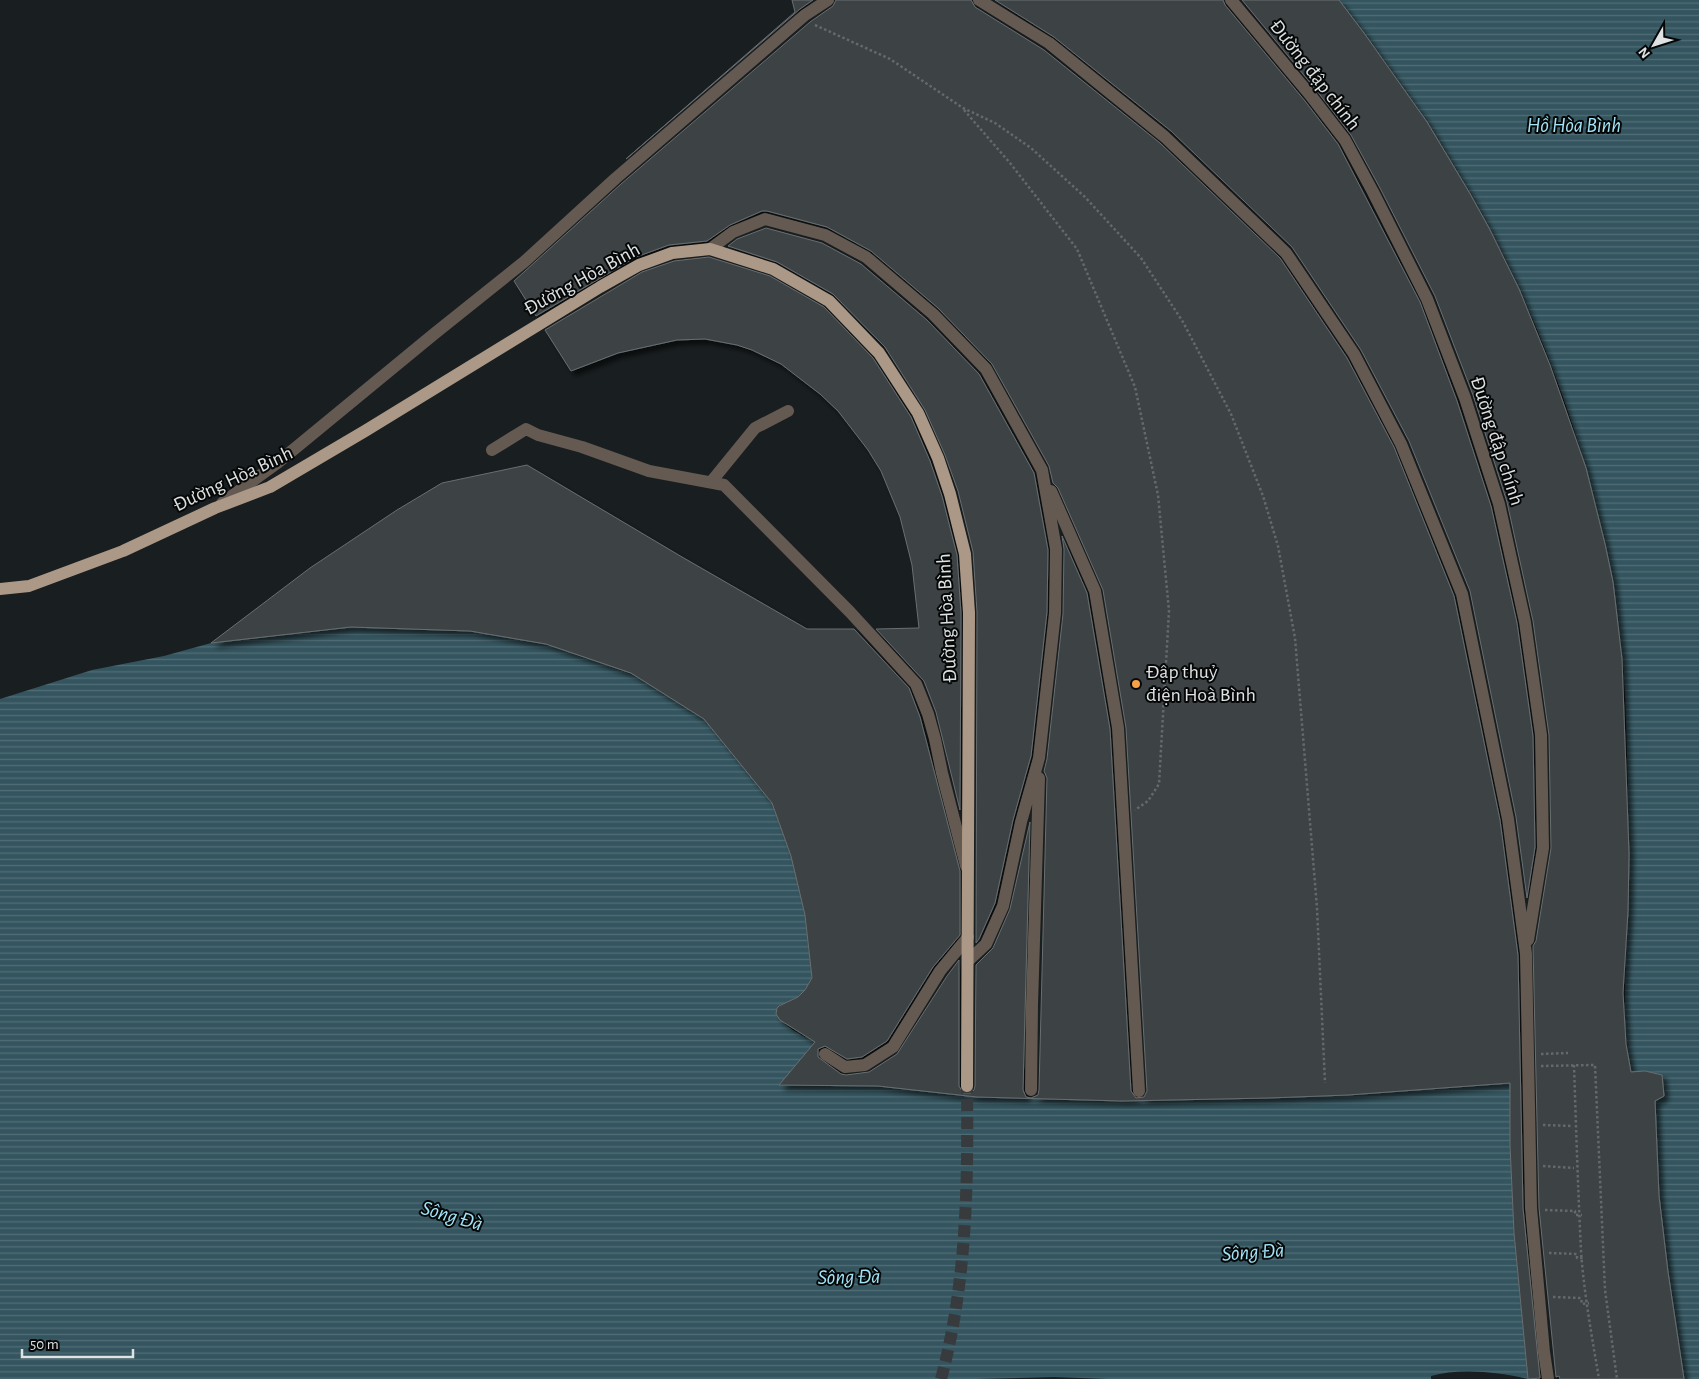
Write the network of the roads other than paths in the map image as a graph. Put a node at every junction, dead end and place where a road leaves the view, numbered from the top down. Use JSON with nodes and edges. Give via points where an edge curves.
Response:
{"nodes":[{"id":1,"x":828,"y":0,"type":"edge"},
{"id":2,"x":978,"y":0,"type":"edge"},
{"id":3,"x":1231,"y":0,"type":"edge"},
{"id":4,"x":710,"y":250,"type":"junction"},
{"id":5,"x":788,"y":412,"type":"dead end"},
{"id":6,"x":492,"y":450,"type":"dead end"},
{"id":7,"x":1042,"y":470,"type":"junction"},
{"id":8,"x":710,"y":482,"type":"junction"},
{"id":9,"x":215,"y":508,"type":"junction"},
{"id":10,"x":0,"y":589,"type":"edge"},
{"id":11,"x":1039,"y":758,"type":"junction"},
{"id":12,"x":968,"y":873,"type":"junction"},
{"id":13,"x":968,"y":937,"type":"junction"},
{"id":14,"x":1526,"y":954,"type":"junction"},
{"id":15,"x":968,"y":961,"type":"junction"},
{"id":16,"x":825,"y":1054,"type":"dead end"},
{"id":17,"x":967,"y":1086,"type":"tunnel mouth"},
{"id":18,"x":1031,"y":1090,"type":"dead end"},
{"id":19,"x":1139,"y":1091,"type":"dead end"},
{"id":20,"x":1548,"y":1379,"type":"edge"}],
"edges":[{"from":1,"to":9,"type":"street","via":[[800,19],[524,262],[276,464]]},
{"from":2,"to":14,"type":"street","via":[[1049,43],[1165,137],[1286,253],[1354,354],[1400,444],[1462,594],[1508,819]]},
{"from":3,"to":14,"type":"street","name":"Đường đập chính","via":[[1339,133],[1373,192],[1427,299],[1465,398],[1499,504],[1525,622],[1541,735],[1543,848]]},
{"from":4,"to":7,"type":"street","via":[[733,232],[765,219],[825,235],[866,257],[933,314],[986,369]]},
{"from":4,"to":9,"type":"main road","name":"Đường Hòa Bình","via":[[672,253],[639,265],[270,486]]},
{"from":4,"to":12,"type":"main road","name":"Đường Hòa Bình","via":[[774,269],[829,301],[879,353],[918,413],[938,458],[964,554],[970,613]]},
{"from":5,"to":8,"type":"street","via":[[755,428]]},
{"from":6,"to":8,"type":"street","via":[[526,429],[649,471]]},
{"from":7,"to":11,"type":"street","via":[[1056,549],[1056,586]]},
{"from":7,"to":19,"type":"street","via":[[1094,591],[1118,728]]},
{"from":8,"to":12,"type":"street","via":[[724,485],[916,684],[935,739]]},
{"from":9,"to":10,"type":"main road","name":"Đường Hòa Bình","via":[[123,551],[29,586]]},
{"from":11,"to":15,"type":"street","via":[[1003,906],[986,944]]},
{"from":11,"to":18,"type":"street"},
{"from":12,"to":13,"type":"main road","name":"Đường Hòa Bình"},
{"from":13,"to":15,"type":"main road","name":"Đường Hòa Bình"},
{"from":13,"to":16,"type":"street","via":[[940,971],[893,1047],[865,1064],[845,1067]]},
{"from":14,"to":20,"type":"street","via":[[1531,1210]]},
{"from":15,"to":17,"type":"main road","name":"Đường Hòa Bình"}]}
